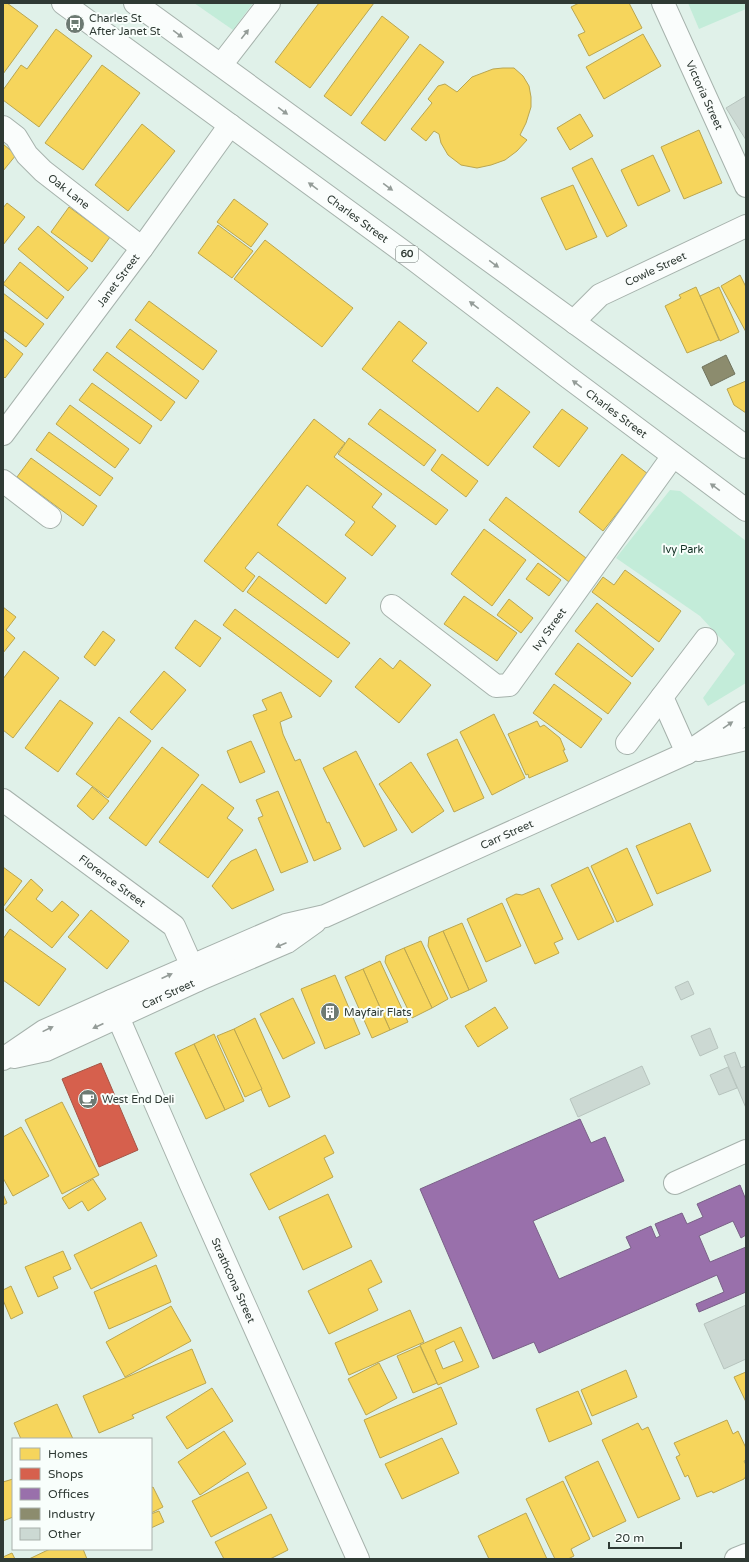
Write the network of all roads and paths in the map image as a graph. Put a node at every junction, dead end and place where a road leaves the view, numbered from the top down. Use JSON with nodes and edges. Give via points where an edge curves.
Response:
{"nodes":[{"id":1,"x":64,"y":3,"type":"edge"},
{"id":2,"x":135,"y":3,"type":"edge"},
{"id":3,"x":269,"y":3,"type":"edge"},
{"id":4,"x":663,"y":3,"type":"edge"},
{"id":5,"x":221,"y":65,"type":"junction"},
{"id":6,"x":230,"y":125,"type":"junction"},
{"id":7,"x":3,"y":127,"type":"edge"},
{"id":8,"x":746,"y":186,"type":"edge"},
{"id":9,"x":746,"y":226,"type":"edge"},
{"id":10,"x":142,"y":248,"type":"junction"},
{"id":11,"x":575,"y":323,"type":"junction"},
{"id":12,"x":3,"y":434,"type":"edge"},
{"id":13,"x":746,"y":447,"type":"edge"},
{"id":14,"x":673,"y":456,"type":"junction"},
{"id":15,"x":3,"y":481,"type":"edge"},
{"id":16,"x":746,"y":510,"type":"edge"},
{"id":17,"x":50,"y":517,"type":"dead end"},
{"id":18,"x":392,"y":606,"type":"dead end"},
{"id":19,"x":706,"y":639,"type":"dead end"},
{"id":20,"x":662,"y":697,"type":"junction"},
{"id":21,"x":746,"y":713,"type":"edge"},
{"id":22,"x":746,"y":739,"type":"edge"},
{"id":23,"x":627,"y":743,"type":"dead end"},
{"id":24,"x":687,"y":753,"type":"junction"},
{"id":25,"x":3,"y":800,"type":"edge"},
{"id":26,"x":195,"y":973,"type":"junction"},
{"id":27,"x":115,"y":1009,"type":"junction"},
{"id":28,"x":4,"y":1059,"type":"edge"},
{"id":29,"x":746,"y":1151,"type":"edge"},
{"id":30,"x":675,"y":1183,"type":"dead end"},
{"id":31,"x":746,"y":1555,"type":"edge"},
{"id":32,"x":358,"y":1559,"type":"edge"},
{"id":33,"x":736,"y":1559,"type":"edge"}],
"edges":[{"from":1,"to":6,"type":"main road","name":"Charles Street","number":"60"},
{"from":2,"to":5,"type":"main road","one_way":true},
{"from":5,"to":3,"type":"main road","one_way":true},
{"from":4,"to":8,"type":"main road","name":"Victoria Street"},
{"from":5,"to":11,"type":"main road","one_way":true},
{"from":6,"to":10,"type":"main road","name":"Janet Street"},
{"from":14,"to":6,"type":"main road","name":"Charles Street","number":"60","one_way":true,"via":[[416,261]]},
{"from":7,"to":10,"type":"main road","name":"Oak Lane","via":[[16,137],[27,155],[43,171]]},
{"from":9,"to":11,"type":"main road","name":"Cowle Street","via":[[600,295]]},
{"from":10,"to":12,"type":"main road","name":"Janet Street"},
{"from":11,"to":13,"type":"main road"},
{"from":16,"to":14,"type":"main road","name":"Charles Street","number":"60","one_way":true},
{"from":14,"to":18,"type":"main road","name":"Ivy Street","via":[[509,686],[496,686]]},
{"from":15,"to":17,"type":"main road"},
{"from":19,"to":20,"type":"main road"},
{"from":20,"to":23,"type":"main road"},
{"from":20,"to":24,"type":"main road"},
{"from":24,"to":21,"type":"main road","name":"Carr Street","one_way":true},
{"from":22,"to":24,"type":"main road","name":"Carr Street"},
{"from":24,"to":26,"type":"main road","name":"Carr Street","via":[[325,916],[286,925]]},
{"from":25,"to":26,"type":"main road","name":"Florence Street","via":[[174,926]]},
{"from":26,"to":27,"type":"main road","name":"Carr Street"},
{"from":27,"to":28,"type":"main road","name":"Carr Street","via":[[44,1031]]},
{"from":27,"to":32,"type":"main road","name":"Strathcona Street","via":[[194,1193]]},
{"from":29,"to":30,"type":"main road"},
{"from":31,"to":33,"type":"main road"}]}
